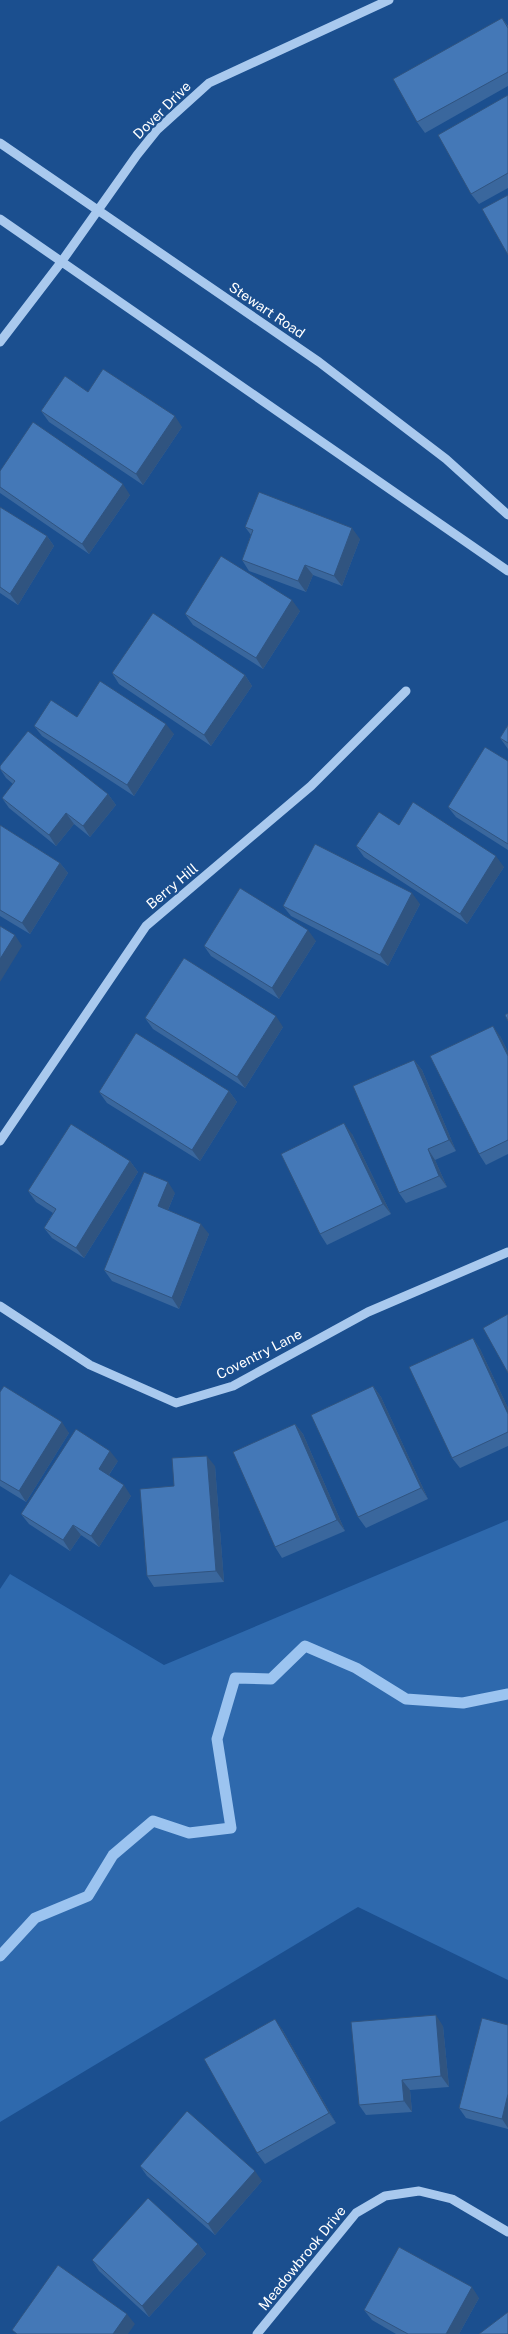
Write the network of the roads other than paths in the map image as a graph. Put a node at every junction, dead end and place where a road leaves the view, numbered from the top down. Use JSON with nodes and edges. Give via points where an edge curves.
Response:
{"nodes":[{"id":1,"x":389,"y":0,"type":"edge"},
{"id":2,"x":0,"y":143,"type":"edge"},
{"id":3,"x":96,"y":210,"type":"junction"},
{"id":4,"x":0,"y":219,"type":"edge"},
{"id":5,"x":62,"y":262,"type":"junction"},
{"id":6,"x":0,"y":342,"type":"edge"},
{"id":7,"x":508,"y":515,"type":"edge"},
{"id":8,"x":508,"y":571,"type":"edge"},
{"id":9,"x":406,"y":692,"type":"dead end"},
{"id":10,"x":0,"y":1140,"type":"edge"},
{"id":11,"x":508,"y":1252,"type":"edge"},
{"id":12,"x":0,"y":1306,"type":"edge"},
{"id":13,"x":508,"y":2232,"type":"edge"},
{"id":14,"x":257,"y":2334,"type":"edge"}],
"edges":[{"from":1,"to":3,"type":"street","name":"Dover Drive","via":[[209,83],[157,130]]},
{"from":2,"to":3,"type":"street","name":"Stewart Road"},
{"from":3,"to":5,"type":"street","name":"Dover Drive"},
{"from":3,"to":7,"type":"street","name":"Stewart Road","via":[[319,362],[446,459]]},
{"from":4,"to":5,"type":"street"},
{"from":5,"to":6,"type":"street","name":"Dover Drive"},
{"from":5,"to":8,"type":"street"},
{"from":9,"to":10,"type":"street","name":"Berry Hill","via":[[311,786],[146,926]]},
{"from":11,"to":12,"type":"street","name":"Coventry Lane","via":[[368,1312],[233,1386],[176,1403],[90,1365]]},
{"from":13,"to":14,"type":"street","name":"Meadowbrook Drive","via":[[452,2198],[419,2191],[385,2196],[356,2213]]}]}
